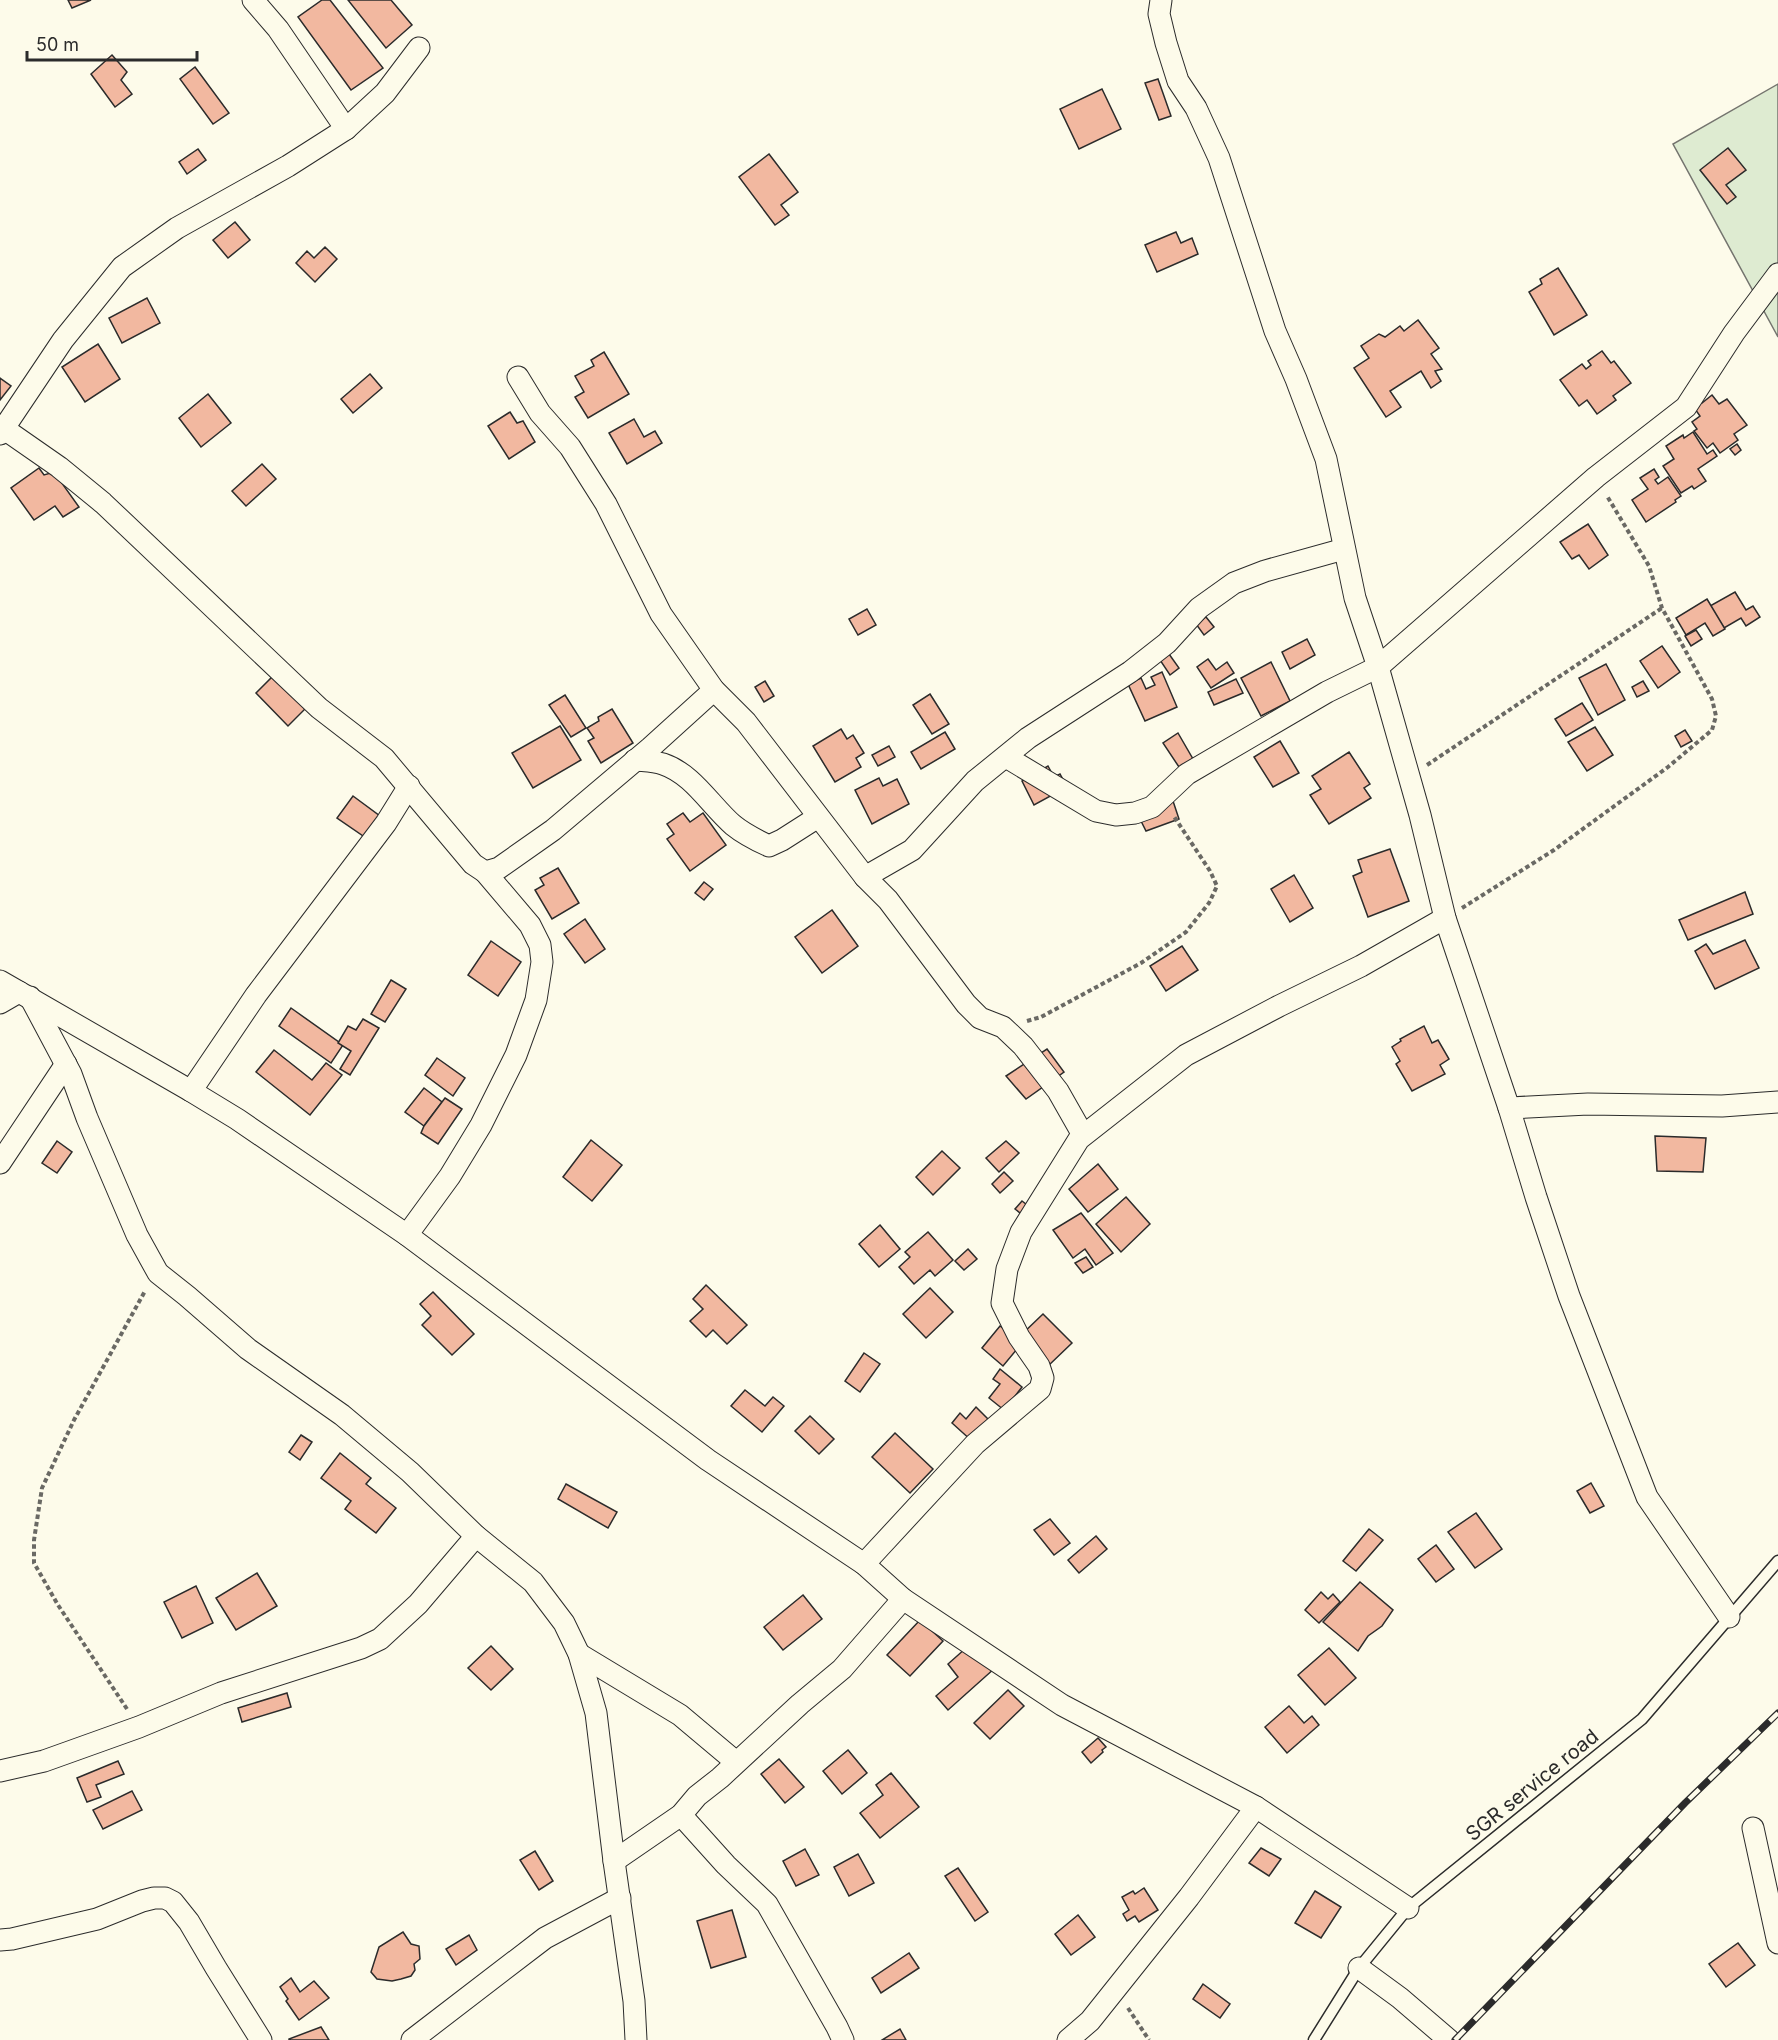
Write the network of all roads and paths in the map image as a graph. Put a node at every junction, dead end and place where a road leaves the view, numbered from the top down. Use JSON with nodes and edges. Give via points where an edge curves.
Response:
{"nodes":[{"id":1,"x":253,"y":0,"type":"edge"},
{"id":2,"x":1161,"y":0,"type":"edge"},
{"id":3,"x":419,"y":48,"type":"dead end"},
{"id":4,"x":346,"y":129,"type":"junction"},
{"id":5,"x":1778,"y":274,"type":"edge"},
{"id":6,"x":518,"y":377,"type":"dead end"},
{"id":7,"x":2,"y":431,"type":"edge"},
{"id":8,"x":1596,"y":477,"type":"junction"},
{"id":9,"x":1344,"y":549,"type":"junction"},
{"id":10,"x":1662,"y":608,"type":"junction"},
{"id":11,"x":1378,"y":667,"type":"junction"},
{"id":12,"x":714,"y":690,"type":"junction"},
{"id":13,"x":1006,"y":757,"type":"junction"},
{"id":14,"x":635,"y":760,"type":"junction"},
{"id":15,"x":1409,"y":778,"type":"junction"},
{"id":16,"x":409,"y":786,"type":"junction"},
{"id":17,"x":1164,"y":795,"type":"junction"},
{"id":18,"x":818,"y":817,"type":"junction"},
{"id":19,"x":485,"y":872,"type":"junction"},
{"id":20,"x":865,"y":877,"type":"junction"},
{"id":21,"x":1445,"y":918,"type":"junction"},
{"id":22,"x":0,"y":981,"type":"edge"},
{"id":23,"x":25,"y":994,"type":"junction"},
{"id":24,"x":0,"y":1003,"type":"edge"},
{"id":25,"x":1003,"y":1027,"type":"junction"},
{"id":26,"x":66,"y":1064,"type":"junction"},
{"id":27,"x":191,"y":1091,"type":"junction"},
{"id":28,"x":1778,"y":1102,"type":"edge"},
{"id":29,"x":1509,"y":1108,"type":"junction"},
{"id":30,"x":1083,"y":1135,"type":"junction"},
{"id":31,"x":0,"y":1163,"type":"edge"},
{"id":32,"x":407,"y":1235,"type":"junction"},
{"id":33,"x":158,"y":1273,"type":"junction"},
{"id":34,"x":476,"y":1536,"type":"junction"},
{"id":35,"x":1778,"y":1561,"type":"edge"},
{"id":36,"x":864,"y":1564,"type":"junction"},
{"id":37,"x":903,"y":1599,"type":"junction"},
{"id":38,"x":1730,"y":1617,"type":"junction"},
{"id":39,"x":579,"y":1654,"type":"junction"},
{"id":40,"x":139,"y":1728,"type":"junction"},
{"id":41,"x":736,"y":1762,"type":"junction"},
{"id":42,"x":0,"y":1771,"type":"edge"},
{"id":43,"x":1256,"y":1807,"type":"junction"},
{"id":44,"x":681,"y":1815,"type":"junction"},
{"id":45,"x":1754,"y":1828,"type":"dead end"},
{"id":46,"x":614,"y":1861,"type":"junction"},
{"id":47,"x":620,"y":1898,"type":"junction"},
{"id":48,"x":1408,"y":1908,"type":"junction"},
{"id":49,"x":0,"y":1940,"type":"edge"},
{"id":50,"x":1778,"y":1943,"type":"edge"},
{"id":51,"x":1359,"y":1968,"type":"junction"},
{"id":52,"x":1113,"y":1991,"type":"junction"},
{"id":53,"x":261,"y":2040,"type":"edge"},
{"id":54,"x":411,"y":2040,"type":"edge"},
{"id":55,"x":636,"y":2040,"type":"edge"},
{"id":56,"x":843,"y":2040,"type":"edge"},
{"id":57,"x":1068,"y":2040,"type":"edge"},
{"id":58,"x":1149,"y":2040,"type":"edge"},
{"id":59,"x":1314,"y":2040,"type":"edge"},
{"id":60,"x":1449,"y":2040,"type":"edge"}],
"edges":[{"from":1,"to":4,"type":"street","via":[[278,29]]},
{"from":2,"to":9,"type":"street","via":[[1159,14],[1178,81],[1196,108],[1219,158],[1275,331],[1326,459]]},
{"from":3,"to":4,"type":"street","via":[[385,93]]},
{"from":4,"to":7,"type":"street","via":[[177,228],[122,267],[63,339]]},
{"from":5,"to":8,"type":"street","via":[[1686,407]]},
{"from":6,"to":12,"type":"street","via":[[606,504],[661,614]]},
{"from":7,"to":16,"type":"street","via":[[59,467],[104,503],[319,708],[384,758]]},
{"from":8,"to":10,"type":"path","via":[[1649,566]]},
{"from":8,"to":11,"type":"street"},
{"from":9,"to":11,"type":"street"},
{"from":9,"to":13,"type":"street","via":[[1234,584],[1199,608],[1167,643],[1130,672],[1028,738]]},
{"from":10,"to":15,"type":"path"},
{"from":10,"to":21,"type":"path","via":[[1712,699],[1716,716],[1712,729],[1554,850]]},
{"from":11,"to":15,"type":"street"},
{"from":11,"to":17,"type":"street","via":[[1327,692],[1187,774]]},
{"from":12,"to":14,"type":"street"},
{"from":12,"to":18,"type":"street","via":[[746,723]]},
{"from":13,"to":17,"type":"street","via":[[1096,811],[1135,813],[1152,807]]},
{"from":13,"to":20,"type":"street","via":[[975,781],[912,850]]},
{"from":14,"to":18,"type":"street","via":[[663,764],[683,775],[732,824],[769,846]]},
{"from":14,"to":19,"type":"street","via":[[553,830],[499,868]]},
{"from":15,"to":21,"type":"street"},
{"from":16,"to":19,"type":"street","via":[[473,864]]},
{"from":16,"to":27,"type":"street","via":[[386,824],[256,995]]},
{"from":17,"to":25,"type":"path","via":[[1217,886],[1209,903],[1186,932],[1141,963],[1041,1017]]},
{"from":18,"to":20,"type":"street"},
{"from":19,"to":32,"type":"street","via":[[530,925],[540,945],[542,962],[536,1000],[516,1055],[481,1125]]},
{"from":20,"to":25,"type":"street","via":[[888,900],[966,1004],[980,1018]]},
{"from":21,"to":29,"type":"street"},
{"from":21,"to":30,"type":"street","via":[[1361,966],[1186,1054]]},
{"from":22,"to":23,"type":"street"},
{"from":23,"to":24,"type":"street"},
{"from":23,"to":26,"type":"street"},
{"from":23,"to":27,"type":"street"},
{"from":25,"to":30,"type":"street","via":[[1058,1091]]},
{"from":26,"to":31,"type":"street"},
{"from":26,"to":33,"type":"street","via":[[137,1235]]},
{"from":27,"to":32,"type":"street"},
{"from":28,"to":29,"type":"street"},
{"from":29,"to":38,"type":"street","via":[[1569,1296],[1647,1497]]},
{"from":30,"to":36,"type":"street","via":[[1021,1232],[1007,1269],[1002,1303],[1039,1366],[1043,1378],[1040,1389],[975,1444]]},
{"from":32,"to":36,"type":"street","via":[[708,1460]]},
{"from":33,"to":34,"type":"street","via":[[248,1349],[342,1415],[410,1472]]},
{"from":33,"to":40,"type":"path","via":[[74,1420],[42,1488],[34,1540],[34,1563]]},
{"from":34,"to":39,"type":"street","via":[[533,1582],[564,1623]]},
{"from":34,"to":40,"type":"street","via":[[418,1604],[380,1639],[221,1693]]},
{"from":35,"to":38,"type":"lane","name":"SGR service road"},
{"from":36,"to":37,"type":"street"},
{"from":37,"to":41,"type":"street","via":[[842,1669]]},
{"from":37,"to":43,"type":"street","via":[[1062,1705]]},
{"from":38,"to":48,"type":"lane","name":"SGR service road","via":[[1642,1719]]},
{"from":39,"to":41,"type":"street","via":[[680,1715]]},
{"from":39,"to":46,"type":"street","via":[[596,1713]]},
{"from":40,"to":42,"type":"street","via":[[44,1761]]},
{"from":41,"to":44,"type":"street"},
{"from":43,"to":48,"type":"street"},
{"from":43,"to":52,"type":"street"},
{"from":44,"to":46,"type":"street"},
{"from":44,"to":56,"type":"street","via":[[767,1904]]},
{"from":45,"to":50,"type":"street"},
{"from":46,"to":47,"type":"street"},
{"from":47,"to":54,"type":"street","via":[[545,1938]]},
{"from":47,"to":55,"type":"street"},
{"from":48,"to":51,"type":"lane","name":"SGR service road"},
{"from":49,"to":53,"type":"street","via":[[97,1919],[154,1898],[165,1898],[189,1922]]},
{"from":51,"to":59,"type":"lane","name":"SGR service road"},
{"from":51,"to":60,"type":"street"},
{"from":52,"to":57,"type":"street","via":[[1090,2021]]},
{"from":52,"to":58,"type":"path","via":[[1133,2013]]}]}
